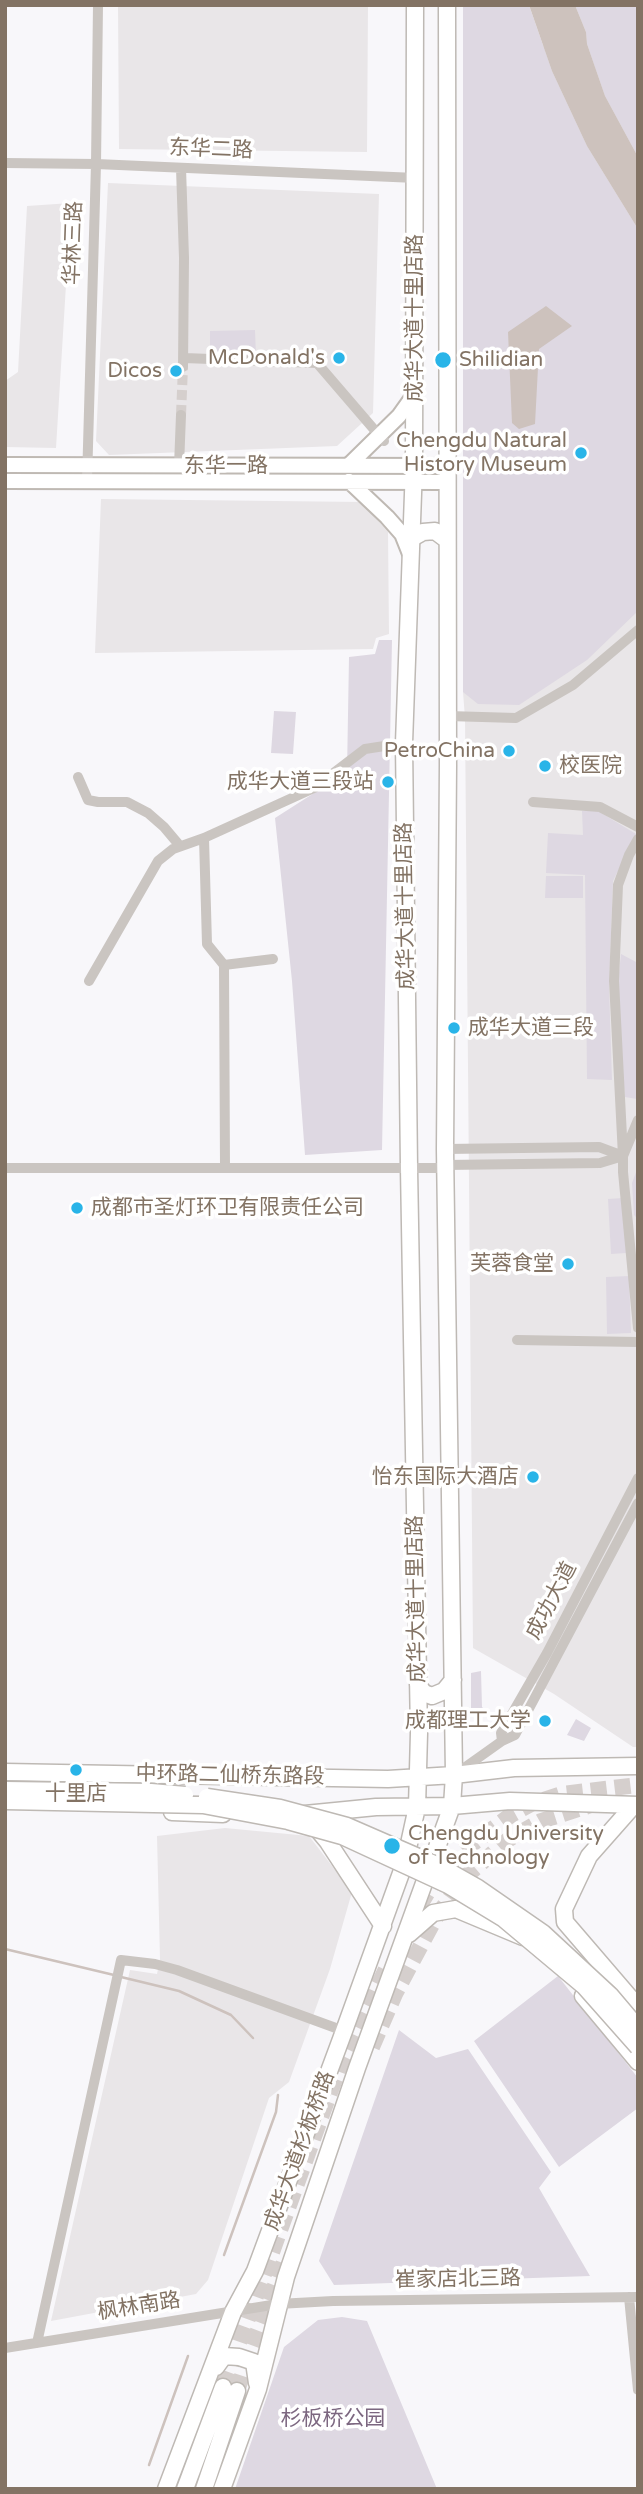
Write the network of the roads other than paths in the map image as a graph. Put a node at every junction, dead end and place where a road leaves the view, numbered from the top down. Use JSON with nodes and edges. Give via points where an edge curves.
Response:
{"nodes":[{"id":1,"x":98,"y":5,"type":"edge"},
{"id":2,"x":415,"y":5,"type":"edge"},
{"id":3,"x":447,"y":5,"type":"edge"},
{"id":4,"x":5,"y":163,"type":"edge"},
{"id":5,"x":96,"y":164,"type":"junction"},
{"id":6,"x":181,"y":168,"type":"junction"},
{"id":7,"x":416,"y":178,"type":"junction"},
{"id":8,"x":414,"y":396,"type":"junction"},
{"id":9,"x":181,"y":415,"type":"tunnel mouth"},
{"id":10,"x":382,"y":438,"type":"junction"},
{"id":11,"x":5,"y":465,"type":"edge"},
{"id":12,"x":87,"y":465,"type":"junction"},
{"id":13,"x":179,"y":466,"type":"junction"},
{"id":14,"x":348,"y":466,"type":"junction"},
{"id":15,"x":414,"y":474,"type":"junction"},
{"id":16,"x":447,"y":474,"type":"junction"},
{"id":17,"x":5,"y":481,"type":"edge"},
{"id":18,"x":87,"y":481,"type":"junction"},
{"id":19,"x":349,"y":481,"type":"junction"},
{"id":20,"x":447,"y":540,"type":"junction"},
{"id":21,"x":411,"y":548,"type":"junction"},
{"id":22,"x":638,"y":630,"type":"edge"},
{"id":23,"x":448,"y":716,"type":"junction"},
{"id":24,"x":404,"y":743,"type":"junction"},
{"id":25,"x":78,"y":777,"type":"dead end"},
{"id":26,"x":533,"y":802,"type":"dead end"},
{"id":27,"x":638,"y":827,"type":"edge"},
{"id":28,"x":204,"y":838,"type":"junction"},
{"id":29,"x":638,"y":839,"type":"edge"},
{"id":30,"x":180,"y":846,"type":"junction"},
{"id":31,"x":273,"y":959,"type":"dead end"},
{"id":32,"x":224,"y":965,"type":"junction"},
{"id":33,"x":89,"y":981,"type":"dead end"},
{"id":34,"x":638,"y":1121,"type":"edge"},
{"id":35,"x":623,"y":1156,"type":"junction"},
{"id":36,"x":445,"y":1161,"type":"junction"},
{"id":37,"x":5,"y":1168,"type":"edge"},
{"id":38,"x":225,"y":1168,"type":"junction"},
{"id":39,"x":409,"y":1168,"type":"junction"},
{"id":40,"x":634,"y":1228,"type":"edge"},
{"id":41,"x":638,"y":1328,"type":"edge"},
{"id":42,"x":517,"y":1340,"type":"dead end"},
{"id":43,"x":638,"y":1342,"type":"edge"},
{"id":44,"x":638,"y":1478,"type":"edge"},
{"id":45,"x":638,"y":1503,"type":"edge"},
{"id":46,"x":453,"y":1680,"type":"junction"},
{"id":47,"x":418,"y":1685,"type":"junction"},
{"id":48,"x":502,"y":1741,"type":"junction"},
{"id":49,"x":638,"y":1766,"type":"edge"},
{"id":50,"x":5,"y":1772,"type":"edge"},
{"id":51,"x":454,"y":1775,"type":"junction"},
{"id":52,"x":419,"y":1777,"type":"junction"},
{"id":53,"x":5,"y":1790,"type":"edge"},
{"id":54,"x":5,"y":1804,"type":"edge"},
{"id":55,"x":636,"y":1805,"type":"edge"},
{"id":56,"x":452,"y":1806,"type":"junction"},
{"id":57,"x":417,"y":1807,"type":"junction"},
{"id":58,"x":288,"y":1816,"type":"junction"},
{"id":59,"x":383,"y":1926,"type":"junction"},
{"id":60,"x":406,"y":1936,"type":"junction"},
{"id":61,"x":638,"y":2007,"type":"edge"},
{"id":62,"x":638,"y":2028,"type":"edge"},
{"id":63,"x":344,"y":2031,"type":"junction"},
{"id":64,"x":638,"y":2047,"type":"edge"},
{"id":65,"x":638,"y":2062,"type":"edge"},
{"id":66,"x":633,"y":2297,"type":"edge"},
{"id":67,"x":278,"y":2304,"type":"junction"},
{"id":68,"x":233,"y":2312,"type":"junction"},
{"id":69,"x":37,"y":2343,"type":"junction"},
{"id":70,"x":5,"y":2348,"type":"edge"},
{"id":71,"x":211,"y":2373,"type":"junction"},
{"id":72,"x":258,"y":2389,"type":"junction"},
{"id":73,"x":638,"y":2390,"type":"edge"},
{"id":74,"x":166,"y":2489,"type":"edge"},
{"id":75,"x":185,"y":2489,"type":"edge"},
{"id":76,"x":204,"y":2489,"type":"edge"},
{"id":77,"x":222,"y":2489,"type":"edge"}],
"edges":[{"from":1,"to":5,"type":"street","name":"华林三路"},
{"from":2,"to":7,"type":"main road","name":"成华大道十里店路"},
{"from":3,"to":16,"type":"main road","name":"成华大道十里店路"},
{"from":4,"to":5,"type":"street","name":"东华二路"},
{"from":5,"to":6,"type":"street","name":"东华二路"},
{"from":5,"to":12,"type":"street","name":"华林三路"},
{"from":6,"to":7,"type":"street","name":"东华二路"},
{"from":6,"to":10,"type":"street","via":[[184,363],[317,363]]},
{"from":7,"to":8,"type":"main road","name":"成华大道十里店路"},
{"from":8,"to":10,"type":"street"},
{"from":8,"to":15,"type":"main road","name":"成华大道十里店路"},
{"from":9,"to":13,"type":"street"},
{"from":10,"to":14,"type":"street"},
{"from":11,"to":12,"type":"street","name":"东华一路"},
{"from":12,"to":13,"type":"street","name":"东华一路"},
{"from":12,"to":18,"type":"street","name":"华林三路"},
{"from":13,"to":14,"type":"street","name":"东华一路"},
{"from":14,"to":15,"type":"street","name":"东华一路"},
{"from":15,"to":16,"type":"street","name":"东华一路"},
{"from":15,"to":19,"type":"street","name":"东华一路"},
{"from":15,"to":21,"type":"main road","name":"成华大道十里店路"},
{"from":16,"to":20,"type":"main road","name":"成华大道十里店路"},
{"from":17,"to":18,"type":"street","name":"东华一路"},
{"from":18,"to":19,"type":"street","name":"东华一路"},
{"from":19,"to":21,"type":"street"},
{"from":20,"to":21,"type":"main road","via":[[435,531],[423,531],[414,537]]},
{"from":20,"to":23,"type":"main road","name":"成华大道十里店路"},
{"from":21,"to":24,"type":"main road","name":"成华大道十里店路"},
{"from":22,"to":23,"type":"street","via":[[573,685],[516,718]]},
{"from":23,"to":36,"type":"main road","name":"成华大道十里店路"},
{"from":24,"to":28,"type":"street","via":[[365,749],[314,788]]},
{"from":24,"to":39,"type":"main road","name":"成华大道十里店路"},
{"from":25,"to":30,"type":"street","via":[[88,800],[127,802],[156,820]]},
{"from":26,"to":27,"type":"street","via":[[600,807]]},
{"from":28,"to":30,"type":"street"},
{"from":28,"to":32,"type":"street","via":[[207,944]]},
{"from":29,"to":35,"type":"street","via":[[618,885],[614,981]]},
{"from":30,"to":33,"type":"street","via":[[158,861]]},
{"from":31,"to":32,"type":"street"},
{"from":32,"to":38,"type":"street"},
{"from":34,"to":35,"type":"street"},
{"from":35,"to":36,"type":"street","via":[[600,1163]]},
{"from":35,"to":36,"type":"street","via":[[600,1147]]},
{"from":35,"to":40,"type":"street"},
{"from":36,"to":39,"type":"street"},
{"from":36,"to":46,"type":"main road","name":"成华大道十里店路"},
{"from":37,"to":38,"type":"street"},
{"from":38,"to":39,"type":"street"},
{"from":39,"to":47,"type":"main road","name":"成华大道十里店路"},
{"from":40,"to":41,"type":"street"},
{"from":42,"to":43,"type":"street"},
{"from":44,"to":48,"type":"street","name":"成功大道","via":[[501,1733]]},
{"from":45,"to":48,"type":"street","name":"成功大道","via":[[515,1735]]},
{"from":46,"to":47,"type":"main road","via":[[432,1696]]},
{"from":46,"to":51,"type":"main road","name":"成华大道十里店路"},
{"from":47,"to":52,"type":"main road","name":"成华大道十里店路"},
{"from":48,"to":51,"type":"street","name":"成功大道"},
{"from":49,"to":51,"type":"main road","name":"中环路二仙桥东路段","via":[[514,1768]]},
{"from":50,"to":52,"type":"main road","name":"中环路二仙桥东路段"},
{"from":51,"to":52,"type":"main road","name":"中环路二仙桥东路段"},
{"from":51,"to":56,"type":"main road","name":"成华大道十里店路"},
{"from":52,"to":57,"type":"main road","name":"成华大道十里店路"},
{"from":53,"to":62,"type":"main road","bridge":true,"via":[[227,1798],[348,1826],[439,1866],[543,1933],[610,1995]]},
{"from":54,"to":58,"type":"main road","name":"中环路二仙桥东路段"},
{"from":54,"to":64,"type":"main road","bridge":true,"via":[[203,1805],[342,1836],[448,1885],[504,1919],[584,1986]]},
{"from":55,"to":56,"type":"main road","name":"中环路二仙桥东路段","via":[[510,1801]]},
{"from":55,"to":61,"type":"main road","via":[[589,1856],[564,1909],[565,1922]]},
{"from":56,"to":57,"type":"main road","name":"中环路二仙桥东路段"},
{"from":56,"to":60,"type":"main road","name":"成华大道杉板桥路"},
{"from":57,"to":58,"type":"main road","name":"中环路二仙桥东路段"},
{"from":57,"to":59,"type":"main road","name":"成华大道杉板桥路","via":[[405,1862]]},
{"from":58,"to":59,"type":"main road","via":[[314,1825]]},
{"from":59,"to":63,"type":"main road","name":"成华大道杉板桥路"},
{"from":60,"to":65,"type":"main road","via":[[433,1913],[456,1909],[521,1936],[558,1965]]},
{"from":60,"to":67,"type":"main road","name":"成华大道杉板桥路"},
{"from":63,"to":68,"type":"main road","name":"成华大道杉板桥路","via":[[255,2271]]},
{"from":63,"to":69,"type":"street","via":[[177,1970],[121,1960]]},
{"from":66,"to":67,"type":"street","name":"崔家店北三路"},
{"from":66,"to":73,"type":"street"},
{"from":67,"to":68,"type":"street","name":"枫林南路"},
{"from":67,"to":72,"type":"main road","name":"成华大道杉板桥路"},
{"from":68,"to":69,"type":"street","name":"枫林南路"},
{"from":68,"to":71,"type":"main road","name":"成华大道杉板桥路"},
{"from":69,"to":70,"type":"street","name":"枫林南路"},
{"from":71,"to":72,"type":"main road","via":[[224,2356],[254,2362]]},
{"from":71,"to":74,"type":"main road","name":"成华大道杉板桥路"},
{"from":72,"to":77,"type":"main road","name":"成华大道杉板桥路"},
{"from":75,"to":76,"type":"main road","via":[[230,2389]]}]}
